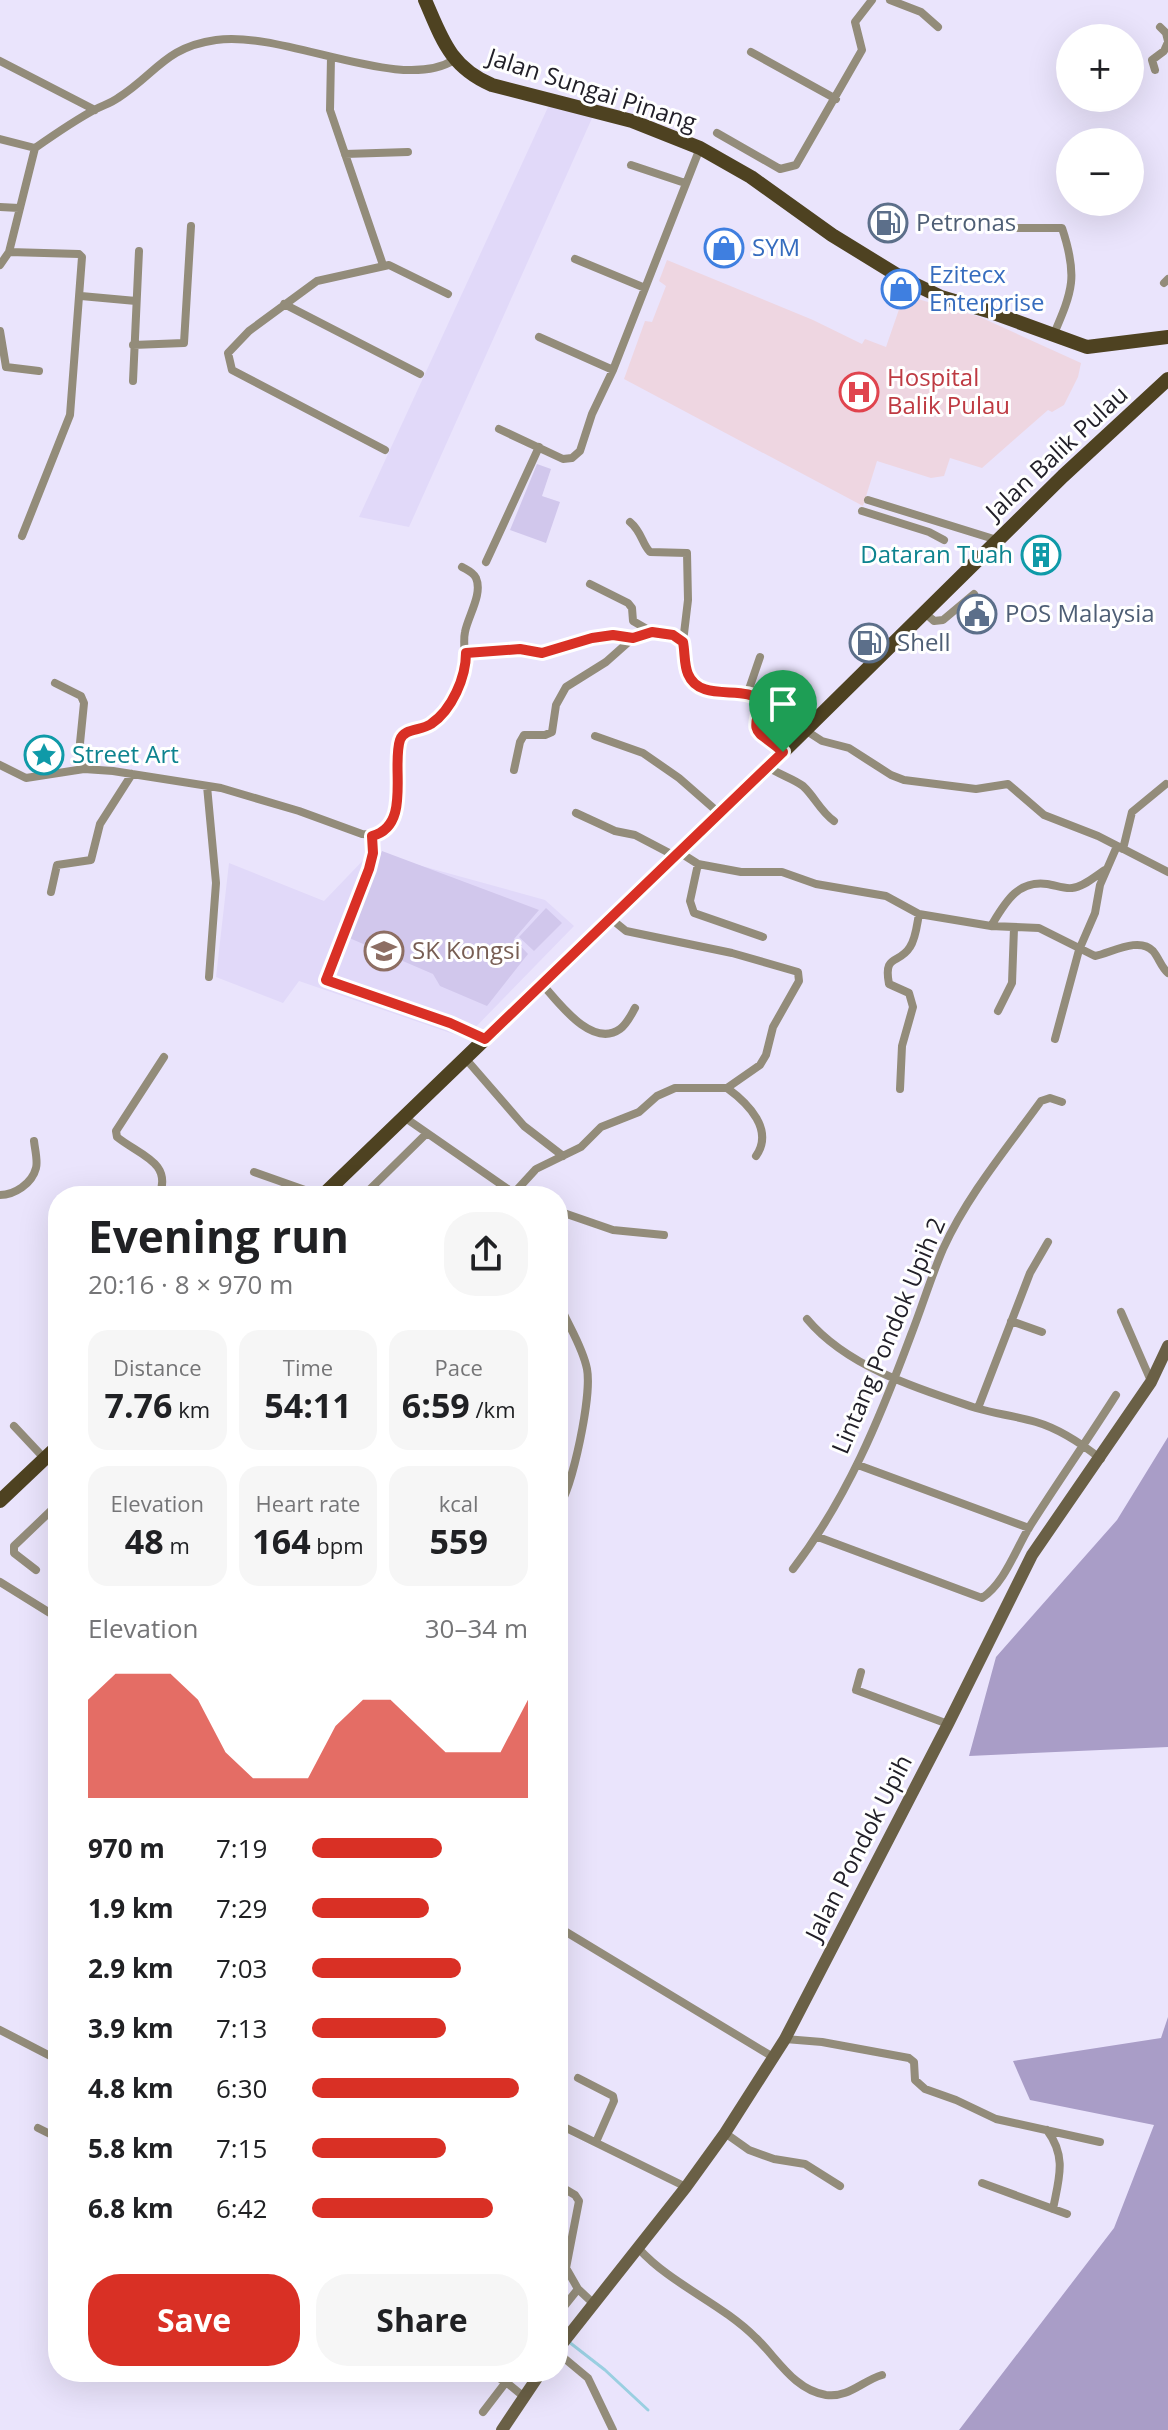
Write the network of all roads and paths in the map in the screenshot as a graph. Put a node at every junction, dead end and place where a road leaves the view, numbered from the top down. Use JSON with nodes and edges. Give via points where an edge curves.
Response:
{"nodes":[{"id":1,"x":425,"y":0,"type":"edge"},
{"id":2,"x":872,"y":0,"type":"edge"},
{"id":3,"x":890,"y":0,"type":"edge"},
{"id":4,"x":938,"y":27,"type":"dead end"},
{"id":5,"x":1160,"y":27,"type":"dead end"},
{"id":6,"x":1168,"y":42,"type":"edge"},
{"id":7,"x":751,"y":52,"type":"dead end"},
{"id":8,"x":331,"y":57,"type":"junction"},
{"id":9,"x":454,"y":60,"type":"junction"},
{"id":10,"x":0,"y":61,"type":"edge"},
{"id":11,"x":1155,"y":70,"type":"dead end"},
{"id":12,"x":836,"y":99,"type":"junction"},
{"id":13,"x":95,"y":110,"type":"junction"},
{"id":14,"x":717,"y":133,"type":"dead end"},
{"id":15,"x":0,"y":139,"type":"edge"},
{"id":16,"x":35,"y":148,"type":"junction"},
{"id":17,"x":700,"y":148,"type":"junction"},
{"id":18,"x":408,"y":152,"type":"dead end"},
{"id":19,"x":345,"y":154,"type":"junction"},
{"id":20,"x":762,"y":159,"type":"junction"},
{"id":21,"x":631,"y":165,"type":"dead end"},
{"id":22,"x":751,"y":177,"type":"junction"},
{"id":23,"x":685,"y":183,"type":"junction"},
{"id":24,"x":0,"y":207,"type":"edge"},
{"id":25,"x":19,"y":208,"type":"junction"},
{"id":26,"x":191,"y":226,"type":"dead end"},
{"id":27,"x":1000,"y":228,"type":"dead end"},
{"id":28,"x":139,"y":251,"type":"dead end"},
{"id":29,"x":9,"y":252,"type":"junction"},
{"id":30,"x":575,"y":259,"type":"dead end"},
{"id":31,"x":0,"y":265,"type":"edge"},
{"id":32,"x":383,"y":265,"type":"junction"},
{"id":33,"x":645,"y":288,"type":"junction"},
{"id":34,"x":448,"y":294,"type":"dead end"},
{"id":35,"x":81,"y":296,"type":"junction"},
{"id":36,"x":136,"y":301,"type":"junction"},
{"id":37,"x":284,"y":304,"type":"junction"},
{"id":38,"x":0,"y":331,"type":"edge"},
{"id":39,"x":539,"y":337,"type":"dead end"},
{"id":40,"x":1053,"y":337,"type":"junction"},
{"id":41,"x":1168,"y":337,"type":"edge"},
{"id":42,"x":133,"y":345,"type":"junction"},
{"id":43,"x":613,"y":370,"type":"junction"},
{"id":44,"x":39,"y":371,"type":"dead end"},
{"id":45,"x":420,"y":374,"type":"dead end"},
{"id":46,"x":1168,"y":379,"type":"edge"},
{"id":47,"x":133,"y":381,"type":"dead end"},
{"id":48,"x":499,"y":429,"type":"dead end"},
{"id":49,"x":539,"y":447,"type":"junction"},
{"id":50,"x":385,"y":450,"type":"dead end"},
{"id":51,"x":868,"y":500,"type":"dead end"},
{"id":52,"x":862,"y":511,"type":"dead end"},
{"id":53,"x":630,"y":522,"type":"dead end"},
{"id":54,"x":22,"y":536,"type":"dead end"},
{"id":55,"x":944,"y":540,"type":"dead end"},
{"id":56,"x":997,"y":540,"type":"junction"},
{"id":57,"x":486,"y":562,"type":"dead end"},
{"id":58,"x":462,"y":567,"type":"dead end"},
{"id":59,"x":590,"y":584,"type":"dead end"},
{"id":60,"x":974,"y":594,"type":"dead end"},
{"id":61,"x":924,"y":612,"type":"junction"},
{"id":62,"x":652,"y":632,"type":"junction"},
{"id":63,"x":633,"y":638,"type":"junction"},
{"id":64,"x":683,"y":642,"type":"junction"},
{"id":65,"x":466,"y":653,"type":"junction"},
{"id":66,"x":760,"y":657,"type":"dead end"},
{"id":67,"x":55,"y":683,"type":"dead end"},
{"id":68,"x":748,"y":692,"type":"junction"},
{"id":69,"x":805,"y":730,"type":"junction"},
{"id":70,"x":595,"y":736,"type":"dead end"},
{"id":71,"x":783,"y":752,"type":"junction"},
{"id":72,"x":0,"y":765,"type":"edge"},
{"id":73,"x":768,"y":767,"type":"junction"},
{"id":74,"x":84,"y":769,"type":"junction"},
{"id":75,"x":514,"y":770,"type":"dead end"},
{"id":76,"x":132,"y":774,"type":"junction"},
{"id":77,"x":1166,"y":784,"type":"edge"},
{"id":78,"x":207,"y":786,"type":"junction"},
{"id":79,"x":576,"y":813,"type":"dead end"},
{"id":80,"x":719,"y":813,"type":"junction"},
{"id":81,"x":834,"y":821,"type":"dead end"},
{"id":82,"x":372,"y":836,"type":"junction"},
{"id":83,"x":1120,"y":848,"type":"junction"},
{"id":84,"x":677,"y":854,"type":"junction"},
{"id":85,"x":698,"y":864,"type":"junction"},
{"id":86,"x":1107,"y":868,"type":"junction"},
{"id":87,"x":1168,"y":872,"type":"edge"},
{"id":88,"x":51,"y":892,"type":"dead end"},
{"id":89,"x":919,"y":914,"type":"junction"},
{"id":90,"x":610,"y":918,"type":"junction"},
{"id":91,"x":991,"y":926,"type":"junction"},
{"id":92,"x":1014,"y":928,"type":"junction"},
{"id":93,"x":763,"y":937,"type":"dead end"},
{"id":94,"x":1079,"y":950,"type":"junction"},
{"id":95,"x":1168,"y":973,"type":"edge"},
{"id":96,"x":209,"y":977,"type":"dead end"},
{"id":97,"x":542,"y":984,"type":"junction"},
{"id":98,"x":635,"y":1008,"type":"dead end"},
{"id":99,"x":998,"y":1011,"type":"dead end"},
{"id":100,"x":485,"y":1039,"type":"junction"},
{"id":101,"x":1055,"y":1039,"type":"dead end"},
{"id":102,"x":164,"y":1057,"type":"dead end"},
{"id":103,"x":465,"y":1058,"type":"junction"},
{"id":104,"x":727,"y":1088,"type":"junction"},
{"id":105,"x":900,"y":1089,"type":"dead end"},
{"id":106,"x":1062,"y":1102,"type":"dead end"},
{"id":107,"x":404,"y":1117,"type":"junction"},
{"id":108,"x":426,"y":1134,"type":"junction"},
{"id":109,"x":34,"y":1141,"type":"dead end"},
{"id":110,"x":563,"y":1156,"type":"junction"},
{"id":111,"x":756,"y":1156,"type":"dead end"},
{"id":112,"x":254,"y":1172,"type":"dead end"},
{"id":113,"x":162,"y":1186,"type":"edge"},
{"id":114,"x":294,"y":1186,"type":"edge"},
{"id":115,"x":332,"y":1186,"type":"edge"},
{"id":116,"x":373,"y":1186,"type":"edge"},
{"id":117,"x":504,"y":1186,"type":"edge"},
{"id":118,"x":524,"y":1186,"type":"edge"},
{"id":119,"x":0,"y":1195,"type":"edge"},
{"id":120,"x":568,"y":1214,"type":"edge"},
{"id":121,"x":664,"y":1235,"type":"dead end"},
{"id":122,"x":1048,"y":1242,"type":"dead end"},
{"id":123,"x":1121,"y":1312,"type":"dead end"},
{"id":124,"x":807,"y":1319,"type":"dead end"},
{"id":125,"x":1011,"y":1321,"type":"junction"},
{"id":126,"x":568,"y":1322,"type":"edge"},
{"id":127,"x":1042,"y":1332,"type":"dead end"},
{"id":128,"x":1168,"y":1346,"type":"edge"},
{"id":129,"x":895,"y":1378,"type":"junction"},
{"id":130,"x":1151,"y":1382,"type":"junction"},
{"id":131,"x":1116,"y":1395,"type":"dead end"},
{"id":132,"x":978,"y":1408,"type":"junction"},
{"id":133,"x":14,"y":1426,"type":"dead end"},
{"id":134,"x":48,"y":1446,"type":"edge"},
{"id":135,"x":1084,"y":1446,"type":"junction"},
{"id":136,"x":48,"y":1455,"type":"edge"},
{"id":137,"x":1101,"y":1459,"type":"junction"},
{"id":138,"x":858,"y":1465,"type":"junction"},
{"id":139,"x":568,"y":1488,"type":"edge"},
{"id":140,"x":0,"y":1501,"type":"edge"},
{"id":141,"x":48,"y":1514,"type":"edge"},
{"id":142,"x":1029,"y":1528,"type":"junction"},
{"id":143,"x":818,"y":1537,"type":"junction"},
{"id":144,"x":793,"y":1569,"type":"dead end"},
{"id":145,"x":36,"y":1570,"type":"dead end"},
{"id":146,"x":0,"y":1582,"type":"edge"},
{"id":147,"x":48,"y":1612,"type":"edge"},
{"id":148,"x":861,"y":1672,"type":"dead end"},
{"id":149,"x":948,"y":1724,"type":"junction"},
{"id":150,"x":568,"y":1933,"type":"edge"},
{"id":151,"x":0,"y":2030,"type":"edge"},
{"id":152,"x":785,"y":2039,"type":"junction"},
{"id":153,"x":48,"y":2055,"type":"edge"},
{"id":154,"x":773,"y":2057,"type":"junction"},
{"id":155,"x":578,"y":2078,"type":"dead end"},
{"id":156,"x":38,"y":2128,"type":"dead end"},
{"id":157,"x":568,"y":2129,"type":"edge"},
{"id":158,"x":1047,"y":2129,"type":"junction"},
{"id":159,"x":48,"y":2133,"type":"edge"},
{"id":160,"x":725,"y":2133,"type":"junction"},
{"id":161,"x":596,"y":2142,"type":"junction"},
{"id":162,"x":1100,"y":2142,"type":"dead end"},
{"id":163,"x":982,"y":2183,"type":"dead end"},
{"id":164,"x":840,"y":2186,"type":"dead end"},
{"id":165,"x":686,"y":2187,"type":"junction"},
{"id":166,"x":568,"y":2191,"type":"edge"},
{"id":167,"x":1053,"y":2209,"type":"junction"},
{"id":168,"x":1067,"y":2214,"type":"dead end"},
{"id":169,"x":639,"y":2249,"type":"junction"},
{"id":170,"x":568,"y":2258,"type":"edge"},
{"id":171,"x":568,"y":2272,"type":"edge"},
{"id":172,"x":578,"y":2289,"type":"junction"},
{"id":173,"x":568,"y":2302,"type":"edge"},
{"id":174,"x":594,"y":2304,"type":"junction"},
{"id":175,"x":568,"y":2337,"type":"edge"},
{"id":176,"x":568,"y":2353,"type":"edge"},
{"id":177,"x":882,"y":2375,"type":"dead end"},
{"id":178,"x":506,"y":2382,"type":"joint"},
{"id":179,"x":534,"y":2382,"type":"edge"},
{"id":180,"x":523,"y":2396,"type":"junction"},
{"id":181,"x":483,"y":2412,"type":"dead end"},
{"id":182,"x":502,"y":2430,"type":"edge"},
{"id":183,"x":613,"y":2430,"type":"edge"}],
"edges":[{"from":1,"to":9,"type":"main road","name":"Jalan Sungai Pinang"},
{"from":2,"to":12,"type":"street","via":[[855,22],[862,50]]},
{"from":3,"to":4,"type":"street","via":[[921,12]]},
{"from":5,"to":6,"type":"street"},
{"from":6,"to":11,"type":"street","via":[[1152,60]]},
{"from":7,"to":12,"type":"street"},
{"from":8,"to":9,"type":"street","via":[[425,71]]},
{"from":8,"to":13,"type":"street","via":[[259,40],[198,44],[157,64],[123,95]]},
{"from":8,"to":19,"type":"street","via":[[330,110]]},
{"from":9,"to":17,"type":"main road","name":"Jalan Sungai Pinang","via":[[492,85],[632,121]]},
{"from":10,"to":13,"type":"street"},
{"from":12,"to":20,"type":"street","via":[[796,165],[780,169]]},
{"from":13,"to":16,"type":"street"},
{"from":14,"to":20,"type":"street"},
{"from":15,"to":16,"type":"street"},
{"from":16,"to":25,"type":"street"},
{"from":17,"to":22,"type":"main road","name":"Jalan Sungai Pinang"},
{"from":17,"to":23,"type":"street"},
{"from":18,"to":19,"type":"street"},
{"from":19,"to":32,"type":"street"},
{"from":20,"to":22,"type":"street"},
{"from":21,"to":23,"type":"street"},
{"from":22,"to":40,"type":"main road","name":"Jalan Sungai Pinang","via":[[923,290]]},
{"from":23,"to":33,"type":"street"},
{"from":24,"to":25,"type":"street"},
{"from":25,"to":29,"type":"street"},
{"from":26,"to":42,"type":"street","via":[[184,343]]},
{"from":27,"to":40,"type":"street","via":[[1062,228],[1073,264],[1072,285]]},
{"from":28,"to":36,"type":"street"},
{"from":29,"to":31,"type":"street"},
{"from":29,"to":35,"type":"street","via":[[81,255]]},
{"from":30,"to":33,"type":"street"},
{"from":32,"to":34,"type":"street"},
{"from":32,"to":37,"type":"street","via":[[317,281]]},
{"from":33,"to":43,"type":"street"},
{"from":35,"to":36,"type":"street"},
{"from":35,"to":54,"type":"street","via":[[70,415]]},
{"from":36,"to":42,"type":"street"},
{"from":37,"to":45,"type":"street"},
{"from":37,"to":50,"type":"street","via":[[230,349],[232,370]]},
{"from":38,"to":44,"type":"street","via":[[6,367]]},
{"from":39,"to":43,"type":"street"},
{"from":40,"to":41,"type":"main road","name":"Jalan Sungai Pinang","via":[[1098,348]]},
{"from":42,"to":47,"type":"street"},
{"from":43,"to":49,"type":"street","via":[[580,451],[563,459]]},
{"from":46,"to":56,"type":"main road","name":"Jalan Balik Pulau"},
{"from":48,"to":49,"type":"street"},
{"from":49,"to":57,"type":"street"},
{"from":51,"to":56,"type":"street"},
{"from":52,"to":55,"type":"street"},
{"from":53,"to":64,"type":"street","via":[[650,552],[687,553]]},
{"from":56,"to":61,"type":"main road","name":"Jalan Balik Pulau"},
{"from":58,"to":65,"type":"street","via":[[477,583],[465,631]]},
{"from":59,"to":62,"type":"street","via":[[628,603],[633,621]]},
{"from":60,"to":61,"type":"street","via":[[943,620],[934,621]]},
{"from":61,"to":69,"type":"main road","name":"Jalan Balik Pulau"},
{"from":62,"to":63,"type":"street"},
{"from":62,"to":64,"type":"street"},
{"from":63,"to":65,"type":"street","via":[[592,638],[542,653]]},
{"from":63,"to":75,"type":"street","via":[[566,687],[556,705],[552,732],[524,735]]},
{"from":64,"to":68,"type":"street","via":[[686,670],[695,684],[726,694]]},
{"from":65,"to":82,"type":"street","via":[[463,678],[439,718],[401,736],[394,812]]},
{"from":66,"to":68,"type":"street"},
{"from":67,"to":74,"type":"street","via":[[81,696],[84,703]]},
{"from":68,"to":71,"type":"street","via":[[761,700],[756,730]]},
{"from":69,"to":71,"type":"main road","name":"Jalan Balik Pulau"},
{"from":69,"to":83,"type":"street","via":[[904,780],[976,789],[1008,784],[1044,815]]},
{"from":70,"to":80,"type":"street","via":[[643,753]]},
{"from":71,"to":73,"type":"main road","name":"Jalan Balik Pulau"},
{"from":72,"to":74,"type":"street","via":[[26,778]]},
{"from":73,"to":80,"type":"main road","name":"Jalan Balik Pulau"},
{"from":73,"to":81,"type":"street","via":[[804,787]]},
{"from":74,"to":76,"type":"street"},
{"from":76,"to":78,"type":"street"},
{"from":76,"to":88,"type":"street","via":[[100,824],[91,860],[57,865]]},
{"from":77,"to":83,"type":"street","via":[[1132,812]]},
{"from":78,"to":82,"type":"street"},
{"from":78,"to":96,"type":"street","via":[[216,883]]},
{"from":79,"to":84,"type":"street"},
{"from":80,"to":84,"type":"main road","name":"Jalan Balik Pulau"},
{"from":82,"to":100,"type":"street","via":[[369,869],[326,980]]},
{"from":83,"to":86,"type":"street"},
{"from":83,"to":87,"type":"street"},
{"from":84,"to":85,"type":"street"},
{"from":84,"to":90,"type":"main road","name":"Jalan Balik Pulau"},
{"from":85,"to":89,"type":"street","via":[[782,872],[816,884],[875,893]]},
{"from":85,"to":93,"type":"street","via":[[690,901],[694,913]]},
{"from":86,"to":91,"type":"street","via":[[1072,888],[1043,883],[1019,888]]},
{"from":86,"to":94,"type":"street"},
{"from":89,"to":91,"type":"street"},
{"from":89,"to":105,"type":"street","via":[[911,946],[888,967],[889,984],[913,1000],[901,1052]]},
{"from":90,"to":97,"type":"main road","name":"Jalan Balik Pulau"},
{"from":90,"to":104,"type":"street","via":[[626,931],[798,972],[799,981],[773,1027],[763,1061]]},
{"from":91,"to":92,"type":"street"},
{"from":92,"to":94,"type":"street","via":[[1039,928]]},
{"from":92,"to":99,"type":"street","via":[[1012,983]]},
{"from":94,"to":95,"type":"street","via":[[1099,956],[1145,946]]},
{"from":94,"to":101,"type":"street"},
{"from":97,"to":98,"type":"street","via":[[577,1021],[599,1033],[623,1027]]},
{"from":97,"to":100,"type":"main road","name":"Jalan Balik Pulau"},
{"from":100,"to":103,"type":"main road","name":"Jalan Balik Pulau"},
{"from":102,"to":113,"type":"street","via":[[116,1131],[117,1137],[159,1166]]},
{"from":103,"to":107,"type":"main road","name":"Jalan Balik Pulau"},
{"from":103,"to":110,"type":"street","via":[[524,1126]]},
{"from":104,"to":110,"type":"street","via":[[675,1088],[639,1112],[610,1122]]},
{"from":104,"to":111,"type":"street","via":[[752,1111],[763,1132],[764,1144]]},
{"from":106,"to":129,"type":"street","name":"Lintang Pondok Upih 2","via":[[1041,1101],[965,1210],[942,1252]]},
{"from":107,"to":108,"type":"street"},
{"from":107,"to":115,"type":"main road","name":"Jalan Balik Pulau"},
{"from":108,"to":116,"type":"street"},
{"from":108,"to":117,"type":"street"},
{"from":109,"to":119,"type":"street","via":[[33,1175],[15,1193]]},
{"from":110,"to":118,"type":"street","via":[[536,1169]]},
{"from":112,"to":114,"type":"street"},
{"from":120,"to":121,"type":"street","via":[[613,1230]]},
{"from":122,"to":125,"type":"street"},
{"from":123,"to":130,"type":"street"},
{"from":124,"to":129,"type":"street","via":[[834,1345]]},
{"from":125,"to":127,"type":"street"},
{"from":125,"to":132,"type":"street"},
{"from":126,"to":139,"type":"street","via":[[589,1382]]},
{"from":128,"to":130,"type":"main road","name":"Jalan Pondok Upih"},
{"from":129,"to":132,"type":"street"},
{"from":129,"to":138,"type":"street","name":"Lintang Pondok Upih 2"},
{"from":130,"to":137,"type":"main road","name":"Jalan Pondok Upih"},
{"from":131,"to":135,"type":"street"},
{"from":132,"to":135,"type":"street","via":[[1037,1422]]},
{"from":133,"to":134,"type":"street"},
{"from":135,"to":137,"type":"street"},
{"from":135,"to":142,"type":"street"},
{"from":136,"to":140,"type":"main road"},
{"from":137,"to":149,"type":"main road","name":"Jalan Pondok Upih","via":[[1032,1555]]},
{"from":138,"to":142,"type":"street"},
{"from":138,"to":143,"type":"street","name":"Lintang Pondok Upih 2"},
{"from":141,"to":145,"type":"street","via":[[14,1546],[14,1553]]},
{"from":142,"to":143,"type":"street","via":[[990,1591],[977,1598]]},
{"from":143,"to":144,"type":"street","name":"Lintang Pondok Upih 2"},
{"from":146,"to":147,"type":"street"},
{"from":148,"to":149,"type":"street","via":[[856,1690]]},
{"from":149,"to":152,"type":"main road","name":"Jalan Pondok Upih"},
{"from":150,"to":154,"type":"street"},
{"from":151,"to":153,"type":"street"},
{"from":152,"to":154,"type":"main road","name":"Jalan Pondok Upih"},
{"from":152,"to":158,"type":"street","via":[[909,2058],[915,2080],[925,2089],[996,2119]]},
{"from":154,"to":160,"type":"main road","name":"Jalan Pondok Upih"},
{"from":155,"to":161,"type":"street","via":[[614,2098]]},
{"from":156,"to":159,"type":"street"},
{"from":157,"to":161,"type":"street"},
{"from":158,"to":162,"type":"street"},
{"from":158,"to":167,"type":"street","via":[[1060,2163]]},
{"from":160,"to":164,"type":"street","via":[[749,2150],[805,2164]]},
{"from":160,"to":165,"type":"main road","name":"Jalan Pondok Upih"},
{"from":161,"to":165,"type":"street"},
{"from":163,"to":167,"type":"street"},
{"from":165,"to":169,"type":"main road","name":"Jalan Pondok Upih"},
{"from":166,"to":170,"type":"street","via":[[579,2201]]},
{"from":167,"to":168,"type":"street"},
{"from":169,"to":174,"type":"main road","name":"Jalan Pondok Upih"},
{"from":169,"to":177,"type":"street","via":[[754,2336],[792,2378],[813,2390],[840,2395]]},
{"from":171,"to":172,"type":"street"},
{"from":172,"to":173,"type":"street"},
{"from":172,"to":174,"type":"street"},
{"from":174,"to":175,"type":"main road","name":"Jalan Pondok Upih"},
{"from":176,"to":183,"type":"street","via":[[588,2378]]},
{"from":178,"to":180,"type":"street"},
{"from":178,"to":181,"type":"street"},
{"from":179,"to":180,"type":"main road"},
{"from":180,"to":182,"type":"main road"}]}
